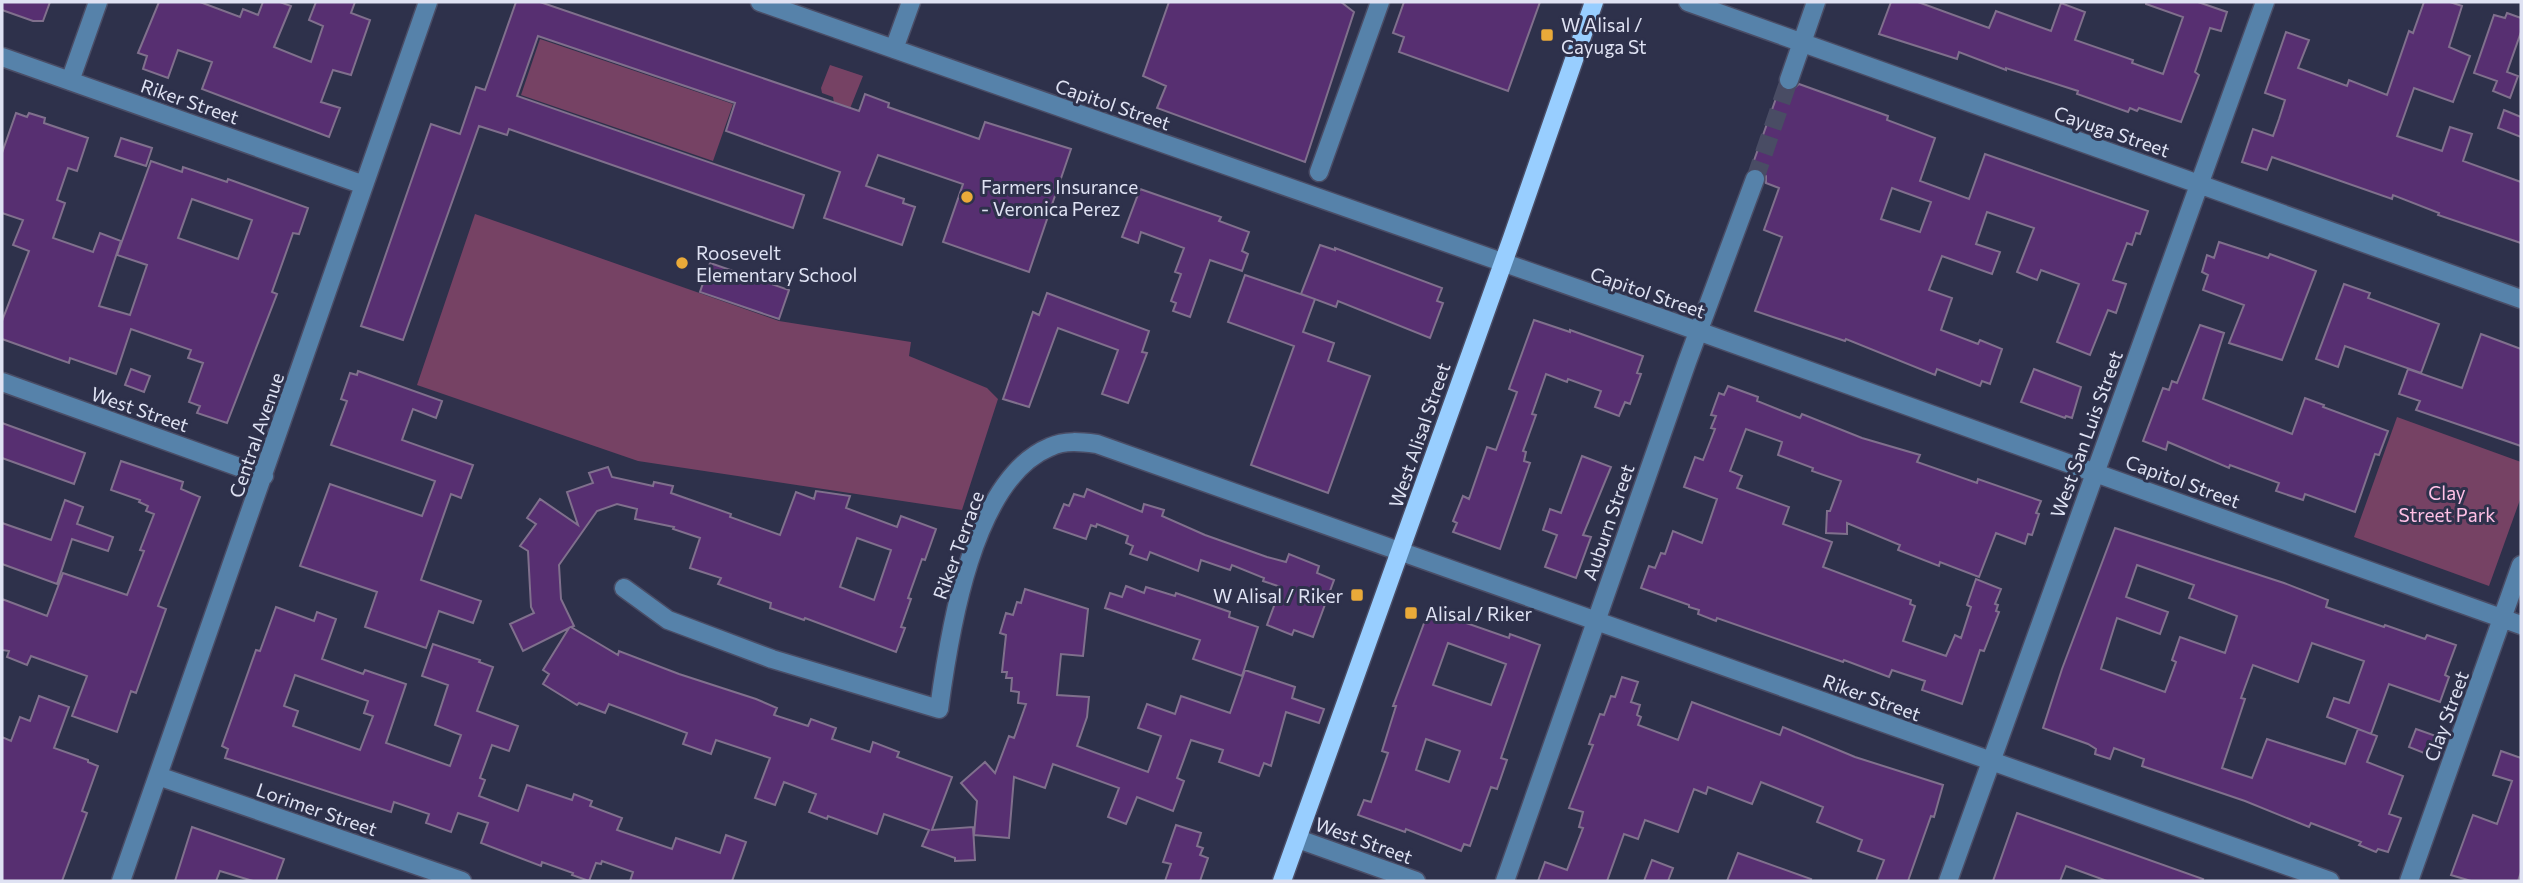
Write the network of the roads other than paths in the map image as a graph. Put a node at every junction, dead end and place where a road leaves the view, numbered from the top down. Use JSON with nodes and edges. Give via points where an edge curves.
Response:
{"nodes":[{"id":1,"x":98,"y":2,"type":"edge"},
{"id":2,"x":428,"y":2,"type":"edge"},
{"id":3,"x":761,"y":2,"type":"edge"},
{"id":4,"x":911,"y":2,"type":"edge"},
{"id":5,"x":1380,"y":2,"type":"edge"},
{"id":6,"x":1594,"y":2,"type":"edge"},
{"id":7,"x":1688,"y":2,"type":"edge"},
{"id":8,"x":1816,"y":2,"type":"edge"},
{"id":9,"x":2265,"y":2,"type":"edge"},
{"id":10,"x":1802,"y":44,"type":"junction"},
{"id":11,"x":894,"y":49,"type":"junction"},
{"id":12,"x":2,"y":57,"type":"edge"},
{"id":13,"x":1789,"y":80,"type":"tunnel mouth"},
{"id":14,"x":70,"y":81,"type":"junction"},
{"id":15,"x":1320,"y":172,"type":"dead end"},
{"id":16,"x":1755,"y":179,"type":"tunnel mouth"},
{"id":17,"x":2199,"y":184,"type":"junction"},
{"id":18,"x":364,"y":185,"type":"junction"},
{"id":19,"x":1503,"y":263,"type":"junction"},
{"id":20,"x":2521,"y":299,"type":"edge"},
{"id":21,"x":1698,"y":331,"type":"junction"},
{"id":22,"x":2,"y":382,"type":"edge"},
{"id":23,"x":2094,"y":472,"type":"junction"},
{"id":24,"x":264,"y":476,"type":"junction"},
{"id":25,"x":1400,"y":552,"type":"junction"},
{"id":26,"x":2521,"y":565,"type":"edge"},
{"id":27,"x":624,"y":588,"type":"dead end"},
{"id":28,"x":2504,"y":618,"type":"junction"},
{"id":29,"x":1596,"y":620,"type":"junction"},
{"id":30,"x":2521,"y":625,"type":"edge"},
{"id":31,"x":1992,"y":762,"type":"junction"},
{"id":32,"x":158,"y":776,"type":"junction"},
{"id":33,"x":1298,"y":839,"type":"junction"},
{"id":34,"x":121,"y":881,"type":"edge"},
{"id":35,"x":461,"y":881,"type":"edge"},
{"id":36,"x":1282,"y":881,"type":"edge"},
{"id":37,"x":1416,"y":881,"type":"edge"},
{"id":38,"x":1505,"y":881,"type":"edge"},
{"id":39,"x":1948,"y":881,"type":"edge"},
{"id":40,"x":2330,"y":881,"type":"edge"},
{"id":41,"x":2409,"y":881,"type":"edge"}],
"edges":[{"from":1,"to":14,"type":"street"},
{"from":2,"to":18,"type":"street","name":"Central Avenue"},
{"from":3,"to":11,"type":"street","name":"Capitol Street"},
{"from":4,"to":11,"type":"street"},
{"from":5,"to":15,"type":"street"},
{"from":6,"to":19,"type":"main road","name":"West Alisal Street"},
{"from":7,"to":10,"type":"street","name":"Cayuga Street"},
{"from":8,"to":10,"type":"street"},
{"from":9,"to":17,"type":"street","name":"West San Luis Street"},
{"from":10,"to":13,"type":"street"},
{"from":10,"to":17,"type":"street","name":"Cayuga Street"},
{"from":11,"to":19,"type":"street","name":"Capitol Street"},
{"from":12,"to":14,"type":"street","name":"Riker Street"},
{"from":14,"to":18,"type":"street","name":"Riker Street"},
{"from":16,"to":21,"type":"street","name":"Auburn Street"},
{"from":17,"to":20,"type":"street","name":"Cayuga Street"},
{"from":17,"to":23,"type":"street","name":"West San Luis Street"},
{"from":18,"to":24,"type":"street","name":"Central Avenue"},
{"from":19,"to":21,"type":"street","name":"Capitol Street"},
{"from":19,"to":25,"type":"main road","name":"West Alisal Street"},
{"from":21,"to":23,"type":"street","name":"Capitol Street"},
{"from":21,"to":29,"type":"street","name":"Auburn Street"},
{"from":22,"to":24,"type":"street","name":"West Street"},
{"from":23,"to":28,"type":"street","name":"Capitol Street"},
{"from":23,"to":31,"type":"street","name":"West San Luis Street"},
{"from":24,"to":32,"type":"street","name":"Central Avenue"},
{"from":25,"to":27,"type":"street","name":"Riker Terrace","via":[[1097,444],[1050,446],[1021,464],[988,511],[954,618],[939,709],[772,659],[668,620]]},
{"from":25,"to":29,"type":"street","name":"Riker Street"},
{"from":25,"to":33,"type":"main road","name":"West Alisal Street"},
{"from":26,"to":28,"type":"street","name":"Clay Street"},
{"from":28,"to":30,"type":"street","name":"Capitol Street"},
{"from":28,"to":41,"type":"street","name":"Clay Street"},
{"from":29,"to":31,"type":"street","name":"Riker Street"},
{"from":29,"to":38,"type":"street","name":"Auburn Street"},
{"from":31,"to":39,"type":"street","name":"West San Luis Street"},
{"from":31,"to":40,"type":"street","name":"Riker Street"},
{"from":32,"to":34,"type":"street","name":"Central Avenue"},
{"from":32,"to":35,"type":"street","name":"Lorimer Street"},
{"from":33,"to":36,"type":"main road","name":"West Alisal Street"},
{"from":33,"to":37,"type":"street","name":"West Street"}]}
